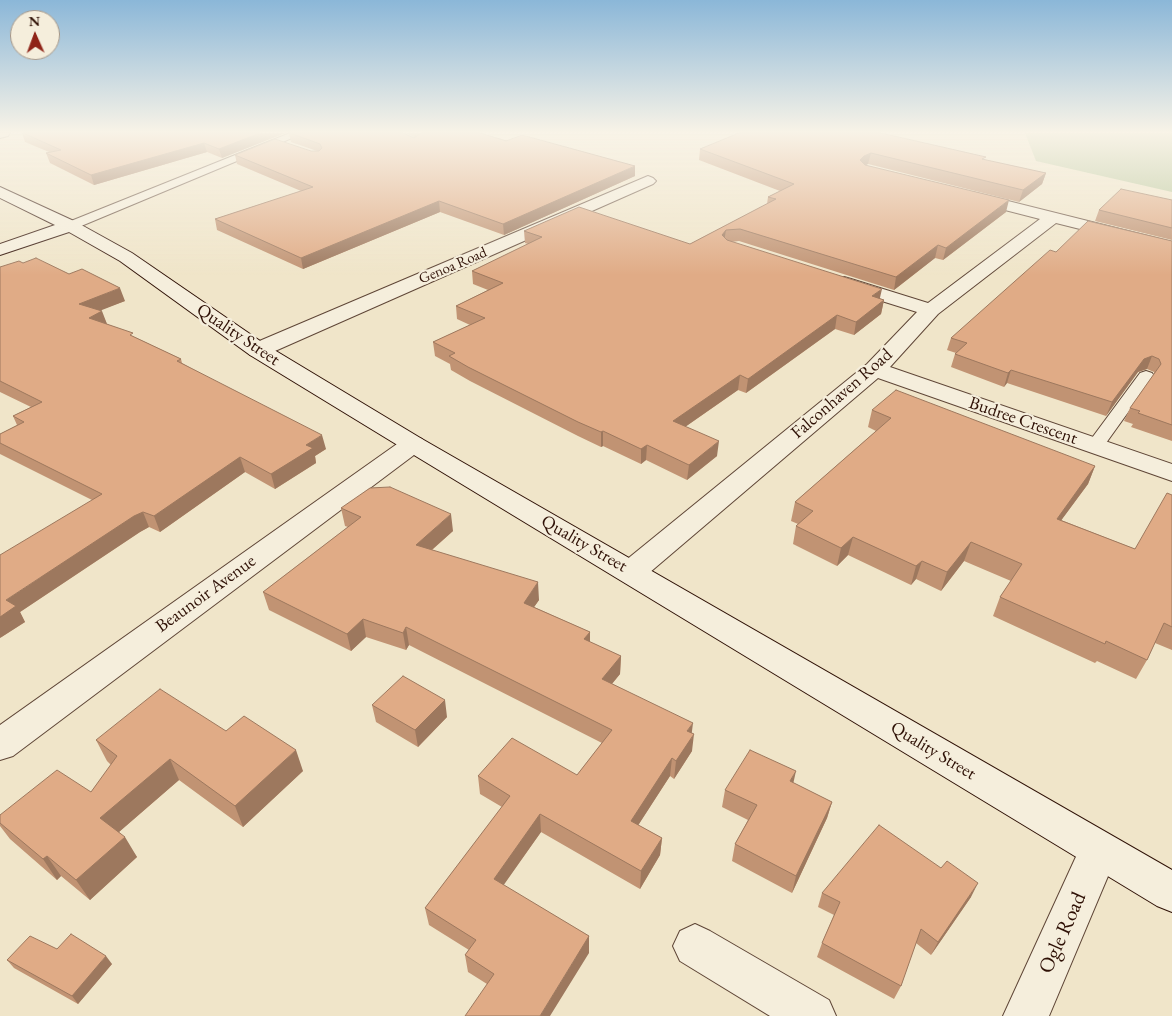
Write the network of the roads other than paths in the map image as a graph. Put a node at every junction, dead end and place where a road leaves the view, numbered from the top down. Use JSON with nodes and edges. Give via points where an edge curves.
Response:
{"nodes":[{"id":1,"x":182,"y":180,"type":"edge"},
{"id":2,"x":648,"y":181,"type":"dead end"},
{"id":3,"x":0,"y":192,"type":"edge"},
{"id":4,"x":955,"y":193,"type":"edge"},
{"id":5,"x":1052,"y":218,"type":"junction"},
{"id":6,"x":70,"y":226,"type":"junction"},
{"id":7,"x":1172,"y":247,"type":"edge"},
{"id":8,"x":0,"y":250,"type":"edge"},
{"id":9,"x":827,"y":277,"type":"edge"},
{"id":10,"x":931,"y":310,"type":"junction"},
{"id":11,"x":258,"y":350,"type":"junction"},
{"id":12,"x":875,"y":369,"type":"junction"},
{"id":13,"x":1146,"y":376,"type":"dead end"},
{"id":14,"x":414,"y":444,"type":"junction"},
{"id":15,"x":1095,"y":446,"type":"junction"},
{"id":16,"x":1172,"y":473,"type":"edge"},
{"id":17,"x":631,"y":572,"type":"junction"},
{"id":18,"x":0,"y":745,"type":"edge"},
{"id":19,"x":1099,"y":850,"type":"junction"},
{"id":20,"x":1172,"y":892,"type":"edge"},
{"id":21,"x":695,"y":946,"type":"dead end"},
{"id":22,"x":813,"y":1016,"type":"edge"},
{"id":23,"x":1026,"y":1016,"type":"edge"}],
"edges":[{"from":1,"to":6,"type":"lane"},
{"from":2,"to":11,"type":"street","name":"Genoa Road"},
{"from":3,"to":6,"type":"street","name":"Quality Street"},
{"from":4,"to":5,"type":"street"},
{"from":5,"to":7,"type":"street"},
{"from":5,"to":10,"type":"street","name":"Falconhaven Road"},
{"from":6,"to":8,"type":"street"},
{"from":6,"to":11,"type":"street","name":"Quality Street","via":[[126,258]]},
{"from":9,"to":10,"type":"street"},
{"from":10,"to":12,"type":"street","name":"Falconhaven Road"},
{"from":11,"to":14,"type":"street","name":"Quality Street"},
{"from":12,"to":15,"type":"street","name":"Budree Crescent"},
{"from":12,"to":17,"type":"street","name":"Falconhaven Road"},
{"from":13,"to":15,"type":"lane"},
{"from":14,"to":17,"type":"street","name":"Quality Street"},
{"from":14,"to":18,"type":"street","name":"Beaunoir Avenue"},
{"from":15,"to":16,"type":"street","name":"Budree Crescent"},
{"from":17,"to":19,"type":"street","name":"Quality Street"},
{"from":19,"to":20,"type":"street","name":"Quality Street"},
{"from":19,"to":23,"type":"street","name":"Ogle Road"},
{"from":21,"to":22,"type":"street"}]}
